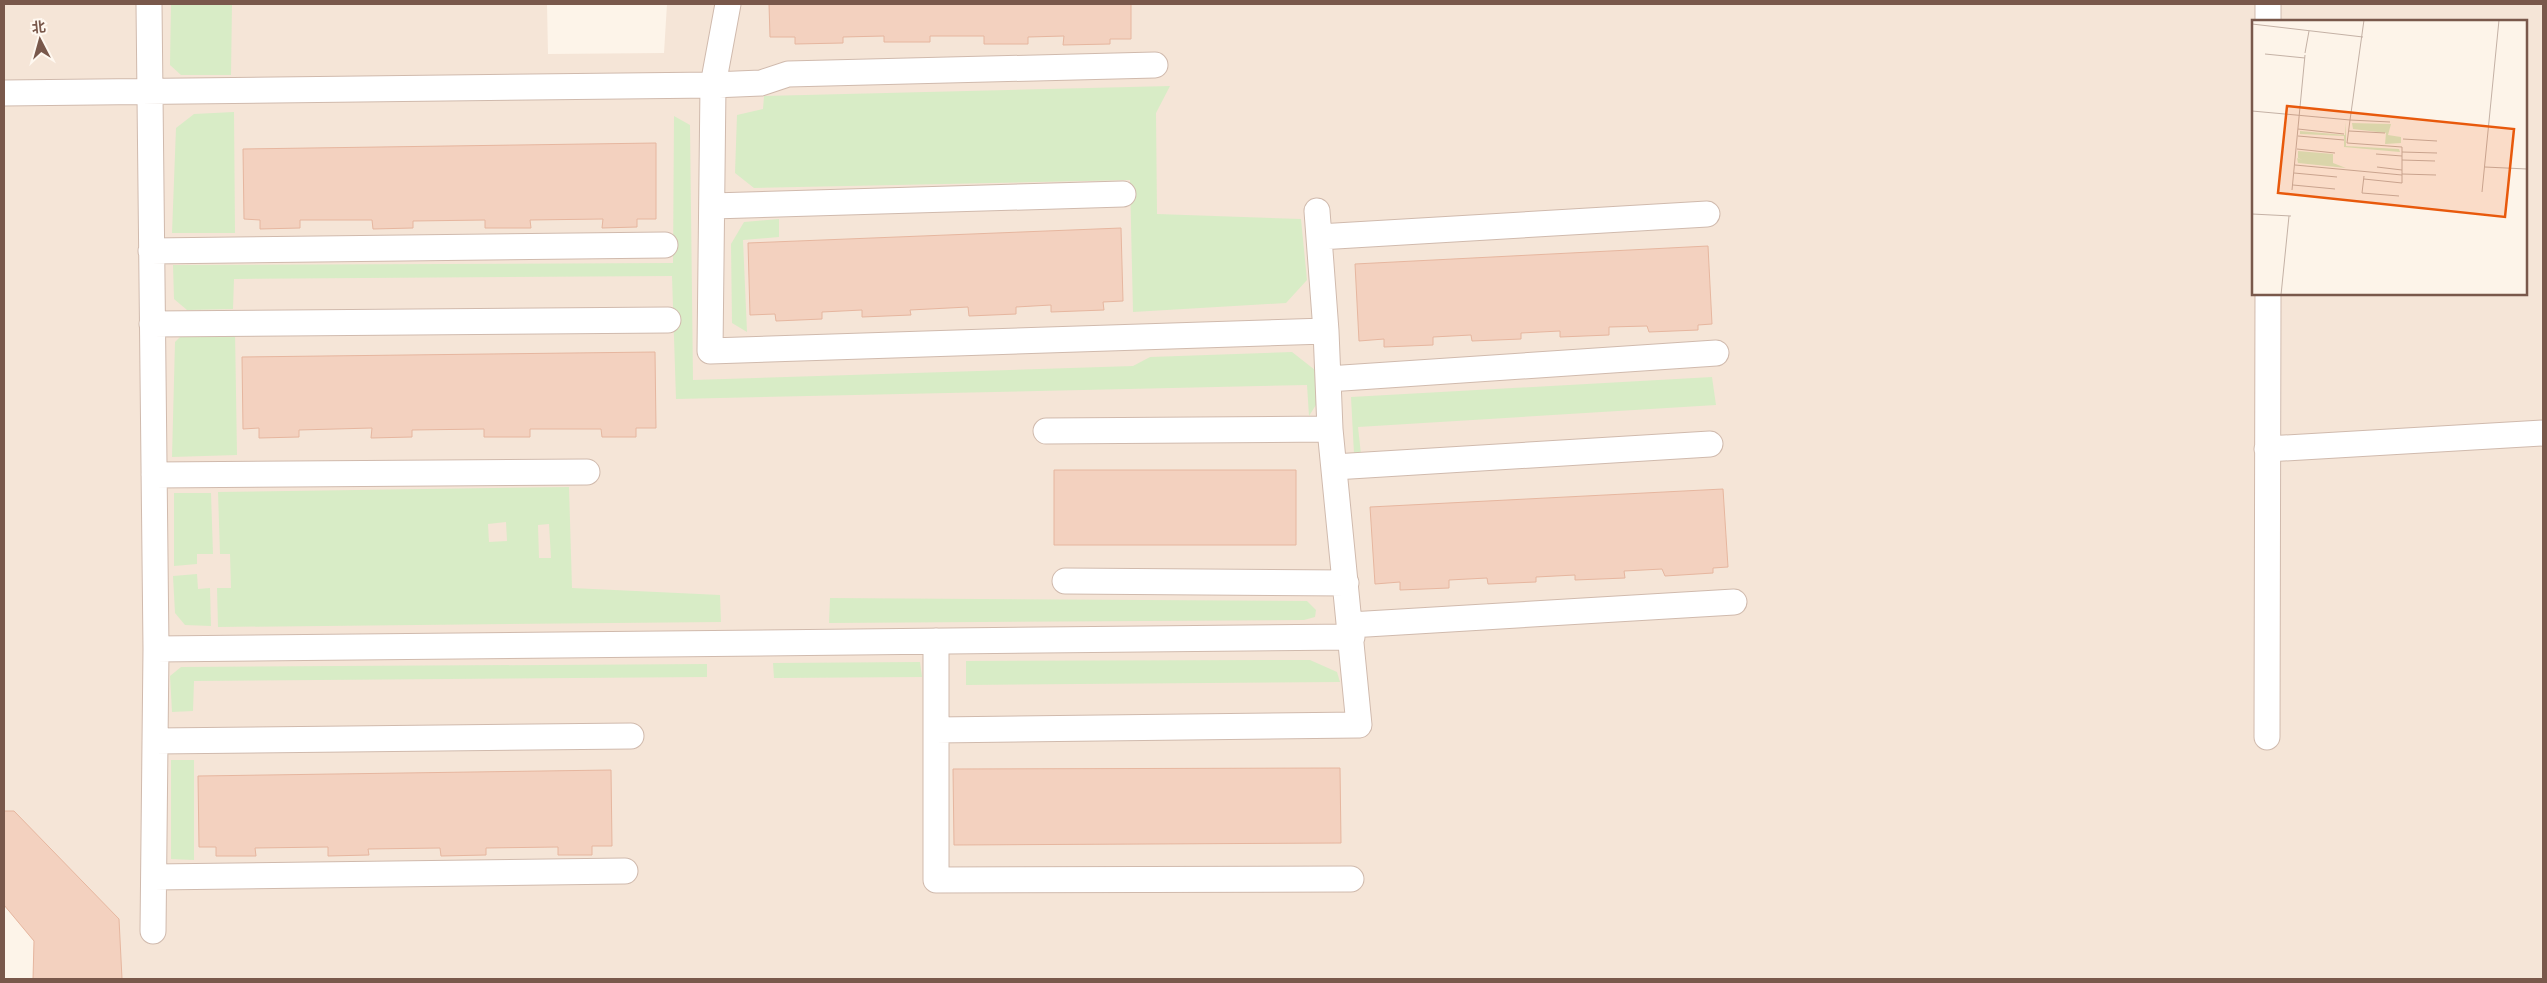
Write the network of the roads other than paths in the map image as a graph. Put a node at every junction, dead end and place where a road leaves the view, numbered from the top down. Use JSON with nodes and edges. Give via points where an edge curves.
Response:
{"nodes":[{"id":1,"x":149,"y":4,"type":"edge"},
{"id":2,"x":728,"y":4,"type":"edge"},
{"id":3,"x":2268,"y":4,"type":"edge"},
{"id":4,"x":2268,"y":20,"type":"edge"},
{"id":5,"x":1155,"y":65,"type":"dead end"},
{"id":6,"x":713,"y":85,"type":"junction"},
{"id":7,"x":150,"y":91,"type":"junction"},
{"id":8,"x":4,"y":93,"type":"edge"},
{"id":9,"x":1123,"y":194,"type":"dead end"},
{"id":10,"x":712,"y":206,"type":"junction"},
{"id":11,"x":1317,"y":211,"type":"dead end"},
{"id":12,"x":1707,"y":214,"type":"dead end"},
{"id":13,"x":1320,"y":237,"type":"junction"},
{"id":14,"x":665,"y":245,"type":"dead end"},
{"id":15,"x":151,"y":251,"type":"junction"},
{"id":16,"x":2268,"y":295,"type":"edge"},
{"id":17,"x":668,"y":320,"type":"dead end"},
{"id":18,"x":152,"y":324,"type":"junction"},
{"id":19,"x":1326,"y":331,"type":"junction"},
{"id":20,"x":1716,"y":353,"type":"dead end"},
{"id":21,"x":1328,"y":379,"type":"junction"},
{"id":22,"x":1330,"y":429,"type":"junction"},
{"id":23,"x":1046,"y":431,"type":"dead end"},
{"id":24,"x":2543,"y":433,"type":"edge"},
{"id":25,"x":1710,"y":444,"type":"dead end"},
{"id":26,"x":2267,"y":449,"type":"junction"},
{"id":27,"x":1334,"y":467,"type":"junction"},
{"id":28,"x":587,"y":472,"type":"dead end"},
{"id":29,"x":154,"y":475,"type":"junction"},
{"id":30,"x":1065,"y":581,"type":"dead end"},
{"id":31,"x":1346,"y":583,"type":"junction"},
{"id":32,"x":1734,"y":602,"type":"dead end"},
{"id":33,"x":1351,"y":631,"type":"junction"},
{"id":34,"x":936,"y":641,"type":"junction"},
{"id":35,"x":156,"y":649,"type":"junction"},
{"id":36,"x":936,"y":730,"type":"junction"},
{"id":37,"x":631,"y":736,"type":"dead end"},
{"id":38,"x":2267,"y":737,"type":"dead end"},
{"id":39,"x":155,"y":741,"type":"junction"},
{"id":40,"x":625,"y":871,"type":"dead end"},
{"id":41,"x":154,"y":877,"type":"junction"},
{"id":42,"x":1351,"y":879,"type":"dead end"},
{"id":43,"x":153,"y":931,"type":"dead end"}],
"edges":[{"from":1,"to":7,"type":"lane"},
{"from":2,"to":6,"type":"lane"},
{"from":3,"to":4,"type":"lane"},
{"from":5,"to":6,"type":"lane","via":[[788,74],[761,84]]},
{"from":6,"to":7,"type":"lane"},
{"from":6,"to":10,"type":"lane"},
{"from":7,"to":8,"type":"lane"},
{"from":7,"to":15,"type":"lane"},
{"from":9,"to":10,"type":"lane"},
{"from":10,"to":19,"type":"lane","via":[[710,351]]},
{"from":11,"to":13,"type":"lane"},
{"from":12,"to":13,"type":"lane"},
{"from":13,"to":19,"type":"lane"},
{"from":14,"to":15,"type":"lane"},
{"from":15,"to":18,"type":"lane"},
{"from":16,"to":26,"type":"lane"},
{"from":17,"to":18,"type":"lane"},
{"from":18,"to":29,"type":"lane"},
{"from":19,"to":21,"type":"lane"},
{"from":20,"to":21,"type":"lane"},
{"from":21,"to":22,"type":"lane"},
{"from":22,"to":23,"type":"lane"},
{"from":22,"to":27,"type":"lane"},
{"from":24,"to":26,"type":"lane"},
{"from":25,"to":27,"type":"lane"},
{"from":26,"to":38,"type":"lane"},
{"from":27,"to":31,"type":"lane"},
{"from":28,"to":29,"type":"lane"},
{"from":29,"to":35,"type":"lane"},
{"from":30,"to":31,"type":"lane"},
{"from":31,"to":33,"type":"lane"},
{"from":32,"to":33,"type":"lane"},
{"from":33,"to":34,"type":"lane"},
{"from":33,"to":36,"type":"lane","via":[[1359,725]]},
{"from":34,"to":35,"type":"lane"},
{"from":34,"to":36,"type":"lane"},
{"from":35,"to":39,"type":"lane"},
{"from":36,"to":42,"type":"lane","via":[[936,880]]},
{"from":37,"to":39,"type":"lane"},
{"from":39,"to":41,"type":"lane"},
{"from":40,"to":41,"type":"lane"},
{"from":41,"to":43,"type":"lane"}]}
